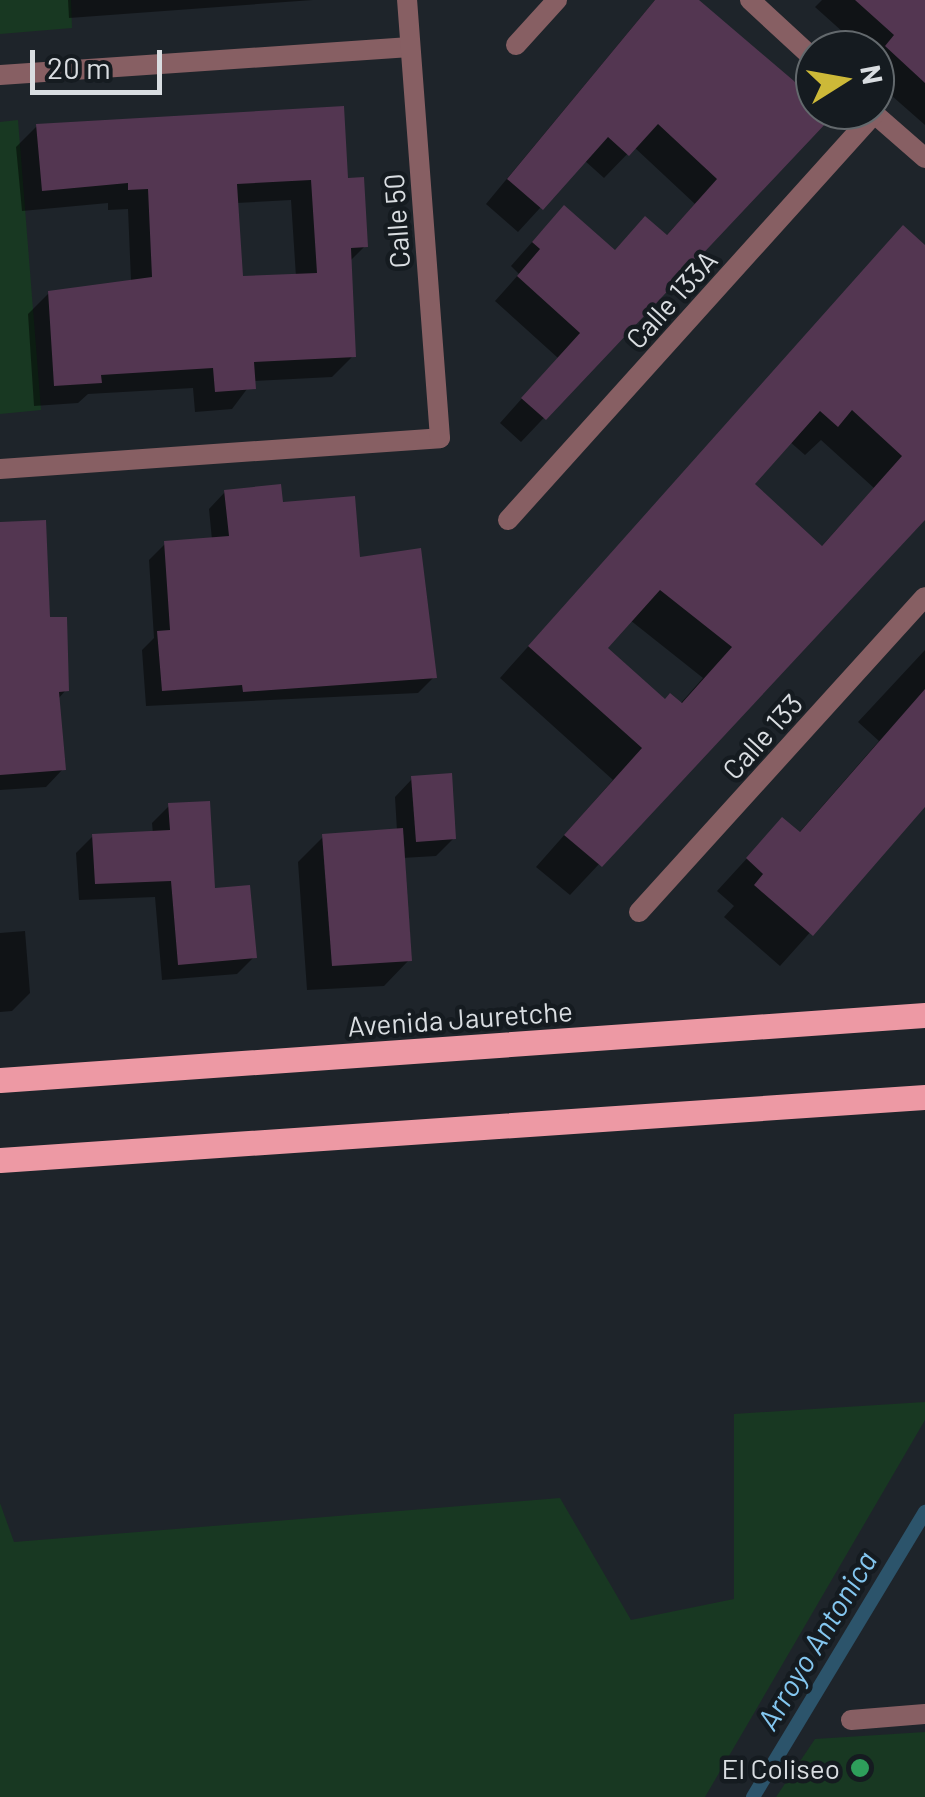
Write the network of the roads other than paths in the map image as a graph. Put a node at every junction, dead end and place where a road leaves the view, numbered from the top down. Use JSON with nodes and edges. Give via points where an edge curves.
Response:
{"nodes":[{"id":1,"x":407,"y":0,"type":"edge"},
{"id":2,"x":558,"y":0,"type":"edge"},
{"id":3,"x":750,"y":0,"type":"edge"},
{"id":4,"x":795,"y":42,"type":"edge"},
{"id":5,"x":516,"y":45,"type":"dead end"},
{"id":6,"x":410,"y":47,"type":"junction"},
{"id":7,"x":0,"y":75,"type":"edge"},
{"id":8,"x":856,"y":130,"type":"edge"},
{"id":9,"x":893,"y":130,"type":"edge"},
{"id":10,"x":925,"y":158,"type":"edge"},
{"id":11,"x":0,"y":469,"type":"edge"},
{"id":12,"x":508,"y":520,"type":"dead end"},
{"id":13,"x":925,"y":598,"type":"edge"},
{"id":14,"x":639,"y":912,"type":"dead end"},
{"id":15,"x":925,"y":1015,"type":"edge"},
{"id":16,"x":0,"y":1080,"type":"edge"},
{"id":17,"x":925,"y":1097,"type":"edge"},
{"id":18,"x":0,"y":1160,"type":"edge"},
{"id":19,"x":925,"y":1714,"type":"edge"},
{"id":20,"x":851,"y":1720,"type":"dead end"}],
"edges":[{"from":1,"to":6,"type":"street","name":"Calle 50"},
{"from":2,"to":5,"type":"street"},
{"from":3,"to":4,"type":"street"},
{"from":6,"to":7,"type":"street"},
{"from":6,"to":11,"type":"street","name":"Calle 50","via":[[440,438]]},
{"from":8,"to":12,"type":"street","name":"Calle 133A"},
{"from":9,"to":10,"type":"street"},
{"from":13,"to":14,"type":"street","name":"Calle 133"},
{"from":15,"to":16,"type":"main road","name":"Avenida Jauretche"},
{"from":17,"to":18,"type":"main road"},
{"from":19,"to":20,"type":"street"}]}
